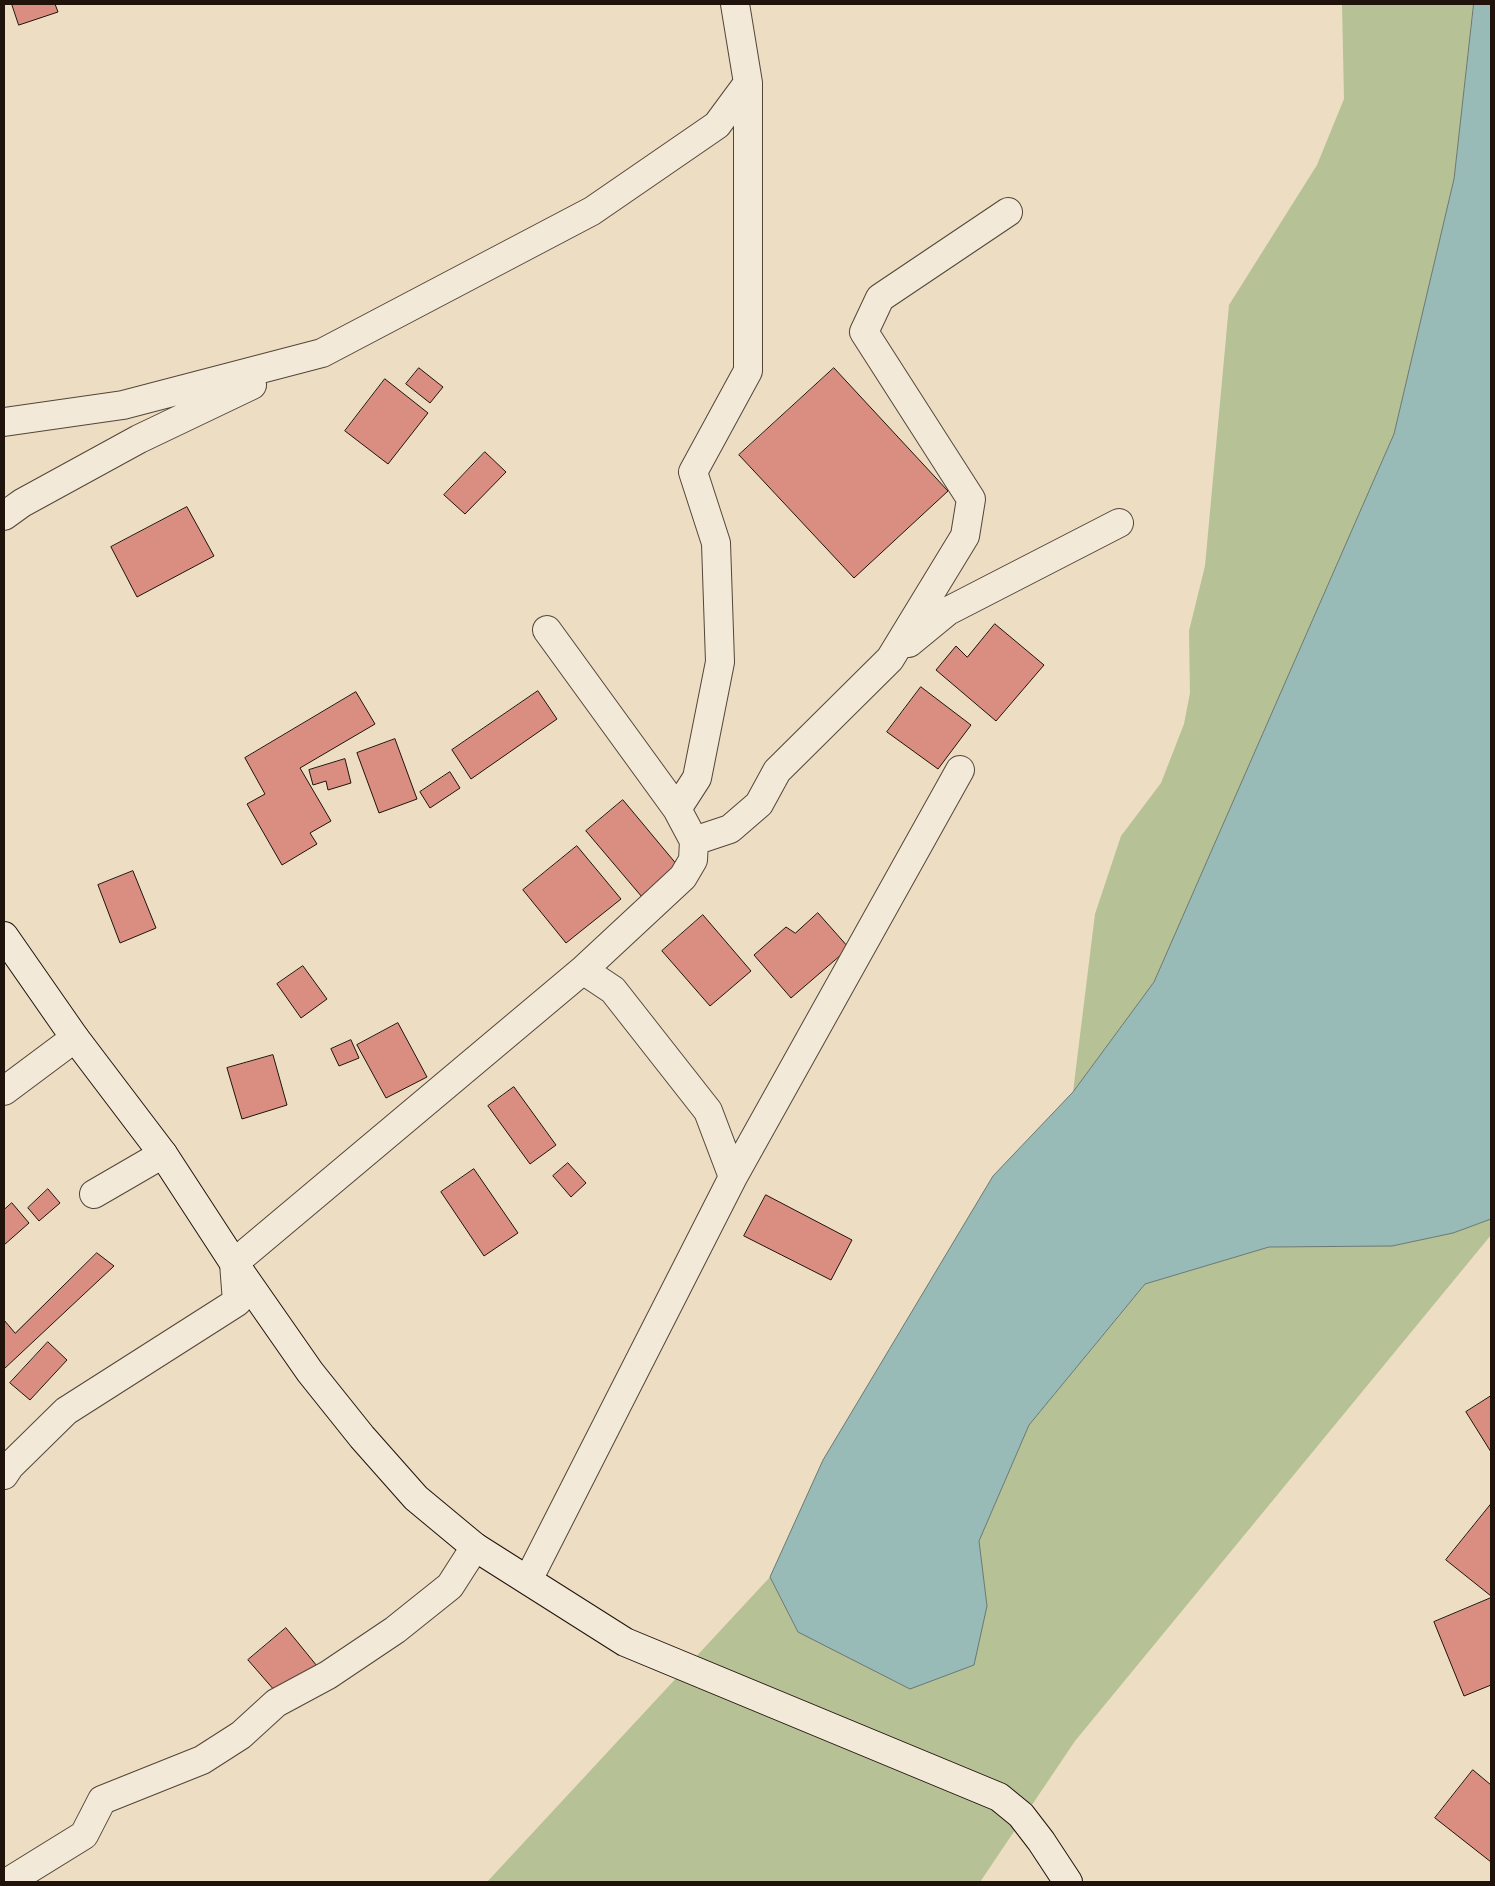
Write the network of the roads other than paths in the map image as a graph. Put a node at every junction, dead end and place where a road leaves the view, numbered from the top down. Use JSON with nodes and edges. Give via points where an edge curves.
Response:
{"nodes":[{"id":1,"x":735,"y":4,"type":"edge"},
{"id":2,"x":748,"y":83,"type":"junction"},
{"id":3,"x":1008,"y":212,"type":"dead end"},
{"id":4,"x":322,"y":354,"type":"junction"},
{"id":5,"x":4,"y":422,"type":"edge"},
{"id":6,"x":4,"y":516,"type":"edge"},
{"id":7,"x":1119,"y":523,"type":"dead end"},
{"id":8,"x":547,"y":630,"type":"dead end"},
{"id":9,"x":890,"y":659,"type":"junction"},
{"id":10,"x":960,"y":770,"type":"dead end"},
{"id":11,"x":677,"y":809,"type":"junction"},
{"id":12,"x":694,"y":841,"type":"junction"},
{"id":13,"x":4,"y":936,"type":"edge"},
{"id":14,"x":582,"y":970,"type":"junction"},
{"id":15,"x":74,"y":1038,"type":"junction"},
{"id":16,"x":4,"y":1091,"type":"edge"},
{"id":17,"x":163,"y":1154,"type":"junction"},
{"id":18,"x":733,"y":1177,"type":"junction"},
{"id":19,"x":94,"y":1194,"type":"dead end"},
{"id":20,"x":234,"y":1263,"type":"junction"},
{"id":21,"x":4,"y":1475,"type":"edge"},
{"id":22,"x":475,"y":1546,"type":"junction"},
{"id":23,"x":528,"y":1580,"type":"junction"},
{"id":24,"x":8,"y":1882,"type":"edge"},
{"id":25,"x":1068,"y":1882,"type":"edge"}],
"edges":[{"from":1,"to":2,"type":"street"},
{"from":2,"to":4,"type":"street","via":[[717,125],[592,211]]},
{"from":2,"to":11,"type":"street","via":[[748,371],[693,472],[716,543],[720,662],[697,778]]},
{"from":3,"to":9,"type":"street","via":[[880,298],[864,332],[971,499],[965,536]]},
{"from":4,"to":5,"type":"street","via":[[123,405]]},
{"from":4,"to":6,"type":"street","via":[[139,439]]},
{"from":7,"to":9,"type":"street","via":[[948,610]]},
{"from":8,"to":11,"type":"street"},
{"from":9,"to":12,"type":"street","via":[[777,771],[759,804],[730,830]]},
{"from":10,"to":18,"type":"street"},
{"from":11,"to":12,"type":"street"},
{"from":12,"to":14,"type":"street","via":[[693,860],[683,877]]},
{"from":13,"to":15,"type":"street"},
{"from":14,"to":18,"type":"street","via":[[613,990],[708,1111]]},
{"from":14,"to":20,"type":"street"},
{"from":15,"to":16,"type":"street"},
{"from":15,"to":17,"type":"street"},
{"from":17,"to":19,"type":"street"},
{"from":17,"to":20,"type":"street"},
{"from":18,"to":23,"type":"street"},
{"from":20,"to":21,"type":"street","via":[[237,1302],[66,1411]]},
{"from":20,"to":22,"type":"street","via":[[310,1372],[362,1438],[416,1498]]},
{"from":22,"to":23,"type":"street"},
{"from":22,"to":24,"type":"street","via":[[450,1586],[394,1630],[328,1675],[276,1704],[241,1735],[202,1760],[102,1800],[84,1835]]},
{"from":23,"to":25,"type":"street","via":[[625,1642],[999,1797],[1021,1815]]}]}
